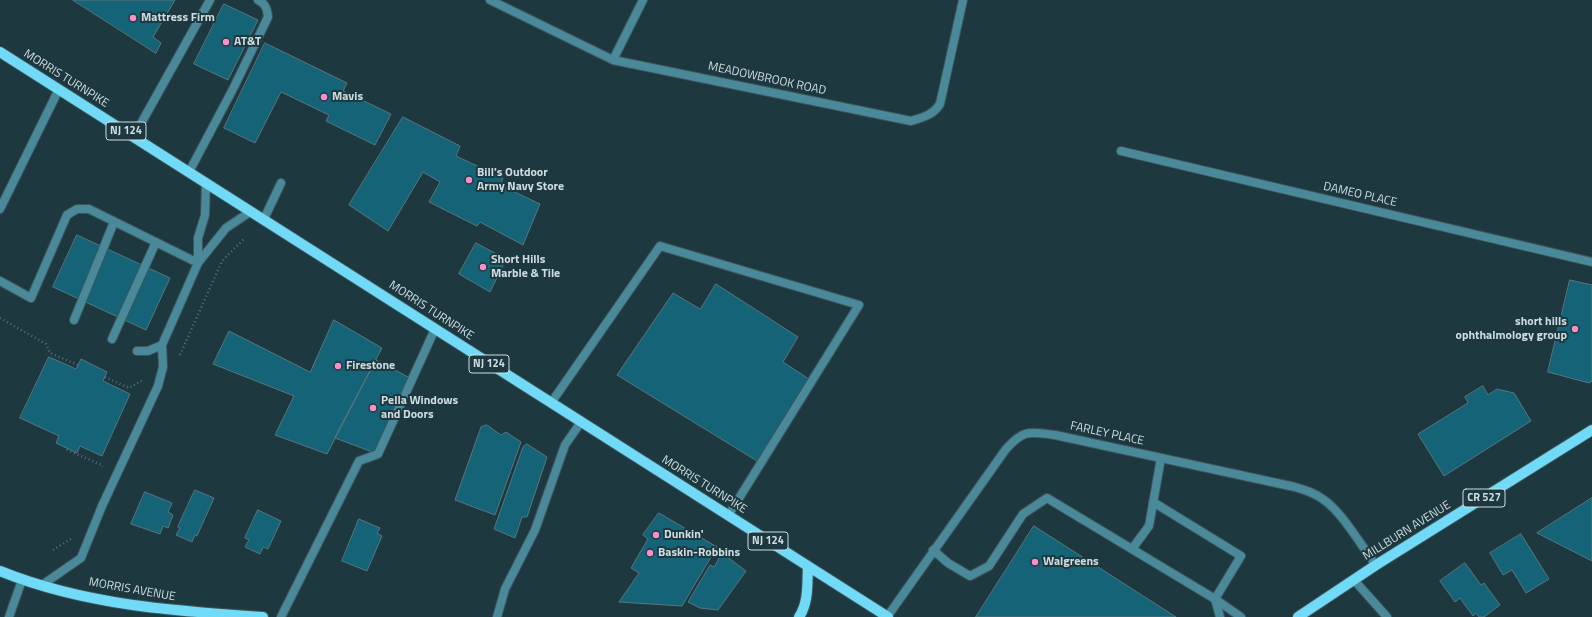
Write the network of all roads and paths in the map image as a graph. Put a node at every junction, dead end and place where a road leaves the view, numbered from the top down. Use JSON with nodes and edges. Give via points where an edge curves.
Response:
{"nodes":[{"id":1,"x":210,"y":0,"type":"edge"},
{"id":2,"x":258,"y":0,"type":"edge"},
{"id":3,"x":490,"y":0,"type":"edge"},
{"id":4,"x":643,"y":0,"type":"edge"},
{"id":5,"x":963,"y":0,"type":"edge"},
{"id":6,"x":0,"y":52,"type":"edge"},
{"id":7,"x":613,"y":60,"type":"junction"},
{"id":8,"x":59,"y":89,"type":"junction"},
{"id":9,"x":134,"y":136,"type":"junction"},
{"id":10,"x":1122,"y":151,"type":"dead end"},
{"id":11,"x":189,"y":172,"type":"junction"},
{"id":12,"x":206,"y":183,"type":"junction"},
{"id":13,"x":282,"y":183,"type":"dead end"},
{"id":14,"x":0,"y":208,"type":"edge"},
{"id":15,"x":250,"y":212,"type":"junction"},
{"id":16,"x":264,"y":219,"type":"junction"},
{"id":17,"x":114,"y":222,"type":"junction"},
{"id":18,"x":156,"y":242,"type":"junction"},
{"id":19,"x":1592,"y":262,"type":"edge"},
{"id":20,"x":198,"y":263,"type":"junction"},
{"id":21,"x":0,"y":281,"type":"edge"},
{"id":22,"x":0,"y":318,"type":"edge"},
{"id":23,"x":74,"y":320,"type":"dead end"},
{"id":24,"x":435,"y":329,"type":"junction"},
{"id":25,"x":112,"y":339,"type":"dead end"},
{"id":26,"x":162,"y":345,"type":"junction"},
{"id":27,"x":137,"y":352,"type":"dead end"},
{"id":28,"x":78,"y":365,"type":"dead end"},
{"id":29,"x":551,"y":403,"type":"junction"},
{"id":30,"x":581,"y":422,"type":"junction"},
{"id":31,"x":1592,"y":430,"type":"edge"},
{"id":32,"x":66,"y":448,"type":"dead end"},
{"id":33,"x":1160,"y":458,"type":"junction"},
{"id":34,"x":100,"y":472,"type":"dead end"},
{"id":35,"x":1153,"y":502,"type":"junction"},
{"id":36,"x":728,"y":516,"type":"junction"},
{"id":37,"x":75,"y":536,"type":"dead end"},
{"id":38,"x":1132,"y":549,"type":"junction"},
{"id":39,"x":53,"y":550,"type":"dead end"},
{"id":40,"x":933,"y":550,"type":"junction"},
{"id":41,"x":1376,"y":565,"type":"junction"},
{"id":42,"x":808,"y":566,"type":"junction"},
{"id":43,"x":0,"y":571,"type":"edge"},
{"id":44,"x":22,"y":580,"type":"junction"},
{"id":45,"x":1354,"y":580,"type":"junction"},
{"id":46,"x":42,"y":585,"type":"junction"},
{"id":47,"x":1215,"y":599,"type":"junction"},
{"id":48,"x":9,"y":617,"type":"edge"},
{"id":49,"x":263,"y":617,"type":"edge"},
{"id":50,"x":282,"y":617,"type":"edge"},
{"id":51,"x":497,"y":617,"type":"edge"},
{"id":52,"x":799,"y":617,"type":"edge"},
{"id":53,"x":887,"y":617,"type":"edge"},
{"id":54,"x":1220,"y":617,"type":"edge"},
{"id":55,"x":1241,"y":617,"type":"edge"},
{"id":56,"x":1298,"y":617,"type":"edge"},
{"id":57,"x":1387,"y":617,"type":"edge"}],
"edges":[{"from":1,"to":9,"type":"street"},
{"from":2,"to":11,"type":"street","via":[[267,8],[268,17]]},
{"from":3,"to":7,"type":"street","name":"MEADOWBROOK ROAD"},
{"from":4,"to":7,"type":"street"},
{"from":5,"to":7,"type":"street","name":"MEADOWBROOK ROAD","via":[[940,104],[929,116],[912,120]]},
{"from":6,"to":8,"type":"main road","name":"MORRIS TURNPIKE","number":"NJ 124"},
{"from":8,"to":9,"type":"main road","name":"MORRIS TURNPIKE","number":"NJ 124"},
{"from":8,"to":14,"type":"street"},
{"from":9,"to":11,"type":"main road","name":"MORRIS TURNPIKE","number":"NJ 124"},
{"from":10,"to":19,"type":"street","name":"DAMEO PLACE"},
{"from":11,"to":12,"type":"main road","name":"MORRIS TURNPIKE","number":"NJ 124"},
{"from":12,"to":15,"type":"main road","name":"MORRIS TURNPIKE","number":"NJ 124"},
{"from":12,"to":20,"type":"street","via":[[205,215],[198,238]]},
{"from":13,"to":16,"type":"street"},
{"from":15,"to":16,"type":"main road","name":"MORRIS TURNPIKE","number":"NJ 124"},
{"from":15,"to":20,"type":"street","via":[[226,228]]},
{"from":16,"to":24,"type":"main road","name":"MORRIS TURNPIKE","number":"NJ 124"},
{"from":17,"to":18,"type":"street"},
{"from":17,"to":21,"type":"street","via":[[89,209],[77,209],[67,215],[31,298]]},
{"from":17,"to":23,"type":"street"},
{"from":18,"to":20,"type":"street"},
{"from":18,"to":25,"type":"street"},
{"from":20,"to":26,"type":"street"},
{"from":22,"to":28,"type":"path","via":[[46,344],[50,353]]},
{"from":24,"to":29,"type":"main road","name":"MORRIS TURNPIKE","number":"NJ 124"},
{"from":24,"to":50,"type":"street","via":[[378,454],[359,461]]},
{"from":26,"to":27,"type":"street","via":[[148,351]]},
{"from":26,"to":46,"type":"street","via":[[163,367],[158,386],[102,506],[81,558]]},
{"from":29,"to":30,"type":"main road","name":"MORRIS TURNPIKE","number":"NJ 124"},
{"from":29,"to":36,"type":"street","via":[[660,246],[858,305]]},
{"from":30,"to":36,"type":"main road","name":"MORRIS TURNPIKE","number":"NJ 124"},
{"from":30,"to":51,"type":"street","via":[[564,445],[535,530],[505,589]]},
{"from":31,"to":41,"type":"main road","name":"MILLBURN AVENUE","number":"CR 527"},
{"from":32,"to":34,"type":"path","via":[[102,465]]},
{"from":33,"to":35,"type":"street"},
{"from":33,"to":40,"type":"street","name":"FARLEY PLACE","via":[[1055,435],[1032,432],[1017,436]]},
{"from":33,"to":41,"type":"street","name":"FARLEY PLACE","via":[[1295,487],[1312,493],[1325,500]]},
{"from":35,"to":38,"type":"street","via":[[1149,526]]},
{"from":35,"to":47,"type":"street","via":[[1241,556]]},
{"from":36,"to":42,"type":"main road","name":"MORRIS TURNPIKE","number":"NJ 124"},
{"from":37,"to":39,"type":"path"},
{"from":38,"to":40,"type":"street","via":[[1047,498],[1023,514],[989,566],[970,576]]},
{"from":38,"to":47,"type":"street"},
{"from":40,"to":53,"type":"street","name":"FARLEY PLACE"},
{"from":41,"to":45,"type":"main road","name":"MILLBURN AVENUE","number":"CR 527"},
{"from":42,"to":52,"type":"main road","via":[[807,596]]},
{"from":42,"to":53,"type":"main road","name":"MORRIS TURNPIKE","number":"NJ 124"},
{"from":43,"to":44,"type":"main road","name":"MORRIS AVENUE"},
{"from":44,"to":46,"type":"main road","name":"MORRIS AVENUE"},
{"from":44,"to":48,"type":"street"},
{"from":45,"to":56,"type":"main road","name":"MILLBURN AVENUE","number":"CR 527"},
{"from":45,"to":57,"type":"street"},
{"from":46,"to":49,"type":"main road","name":"MORRIS AVENUE","via":[[111,603],[180,612]]},
{"from":47,"to":54,"type":"street"},
{"from":47,"to":55,"type":"street"}]}
